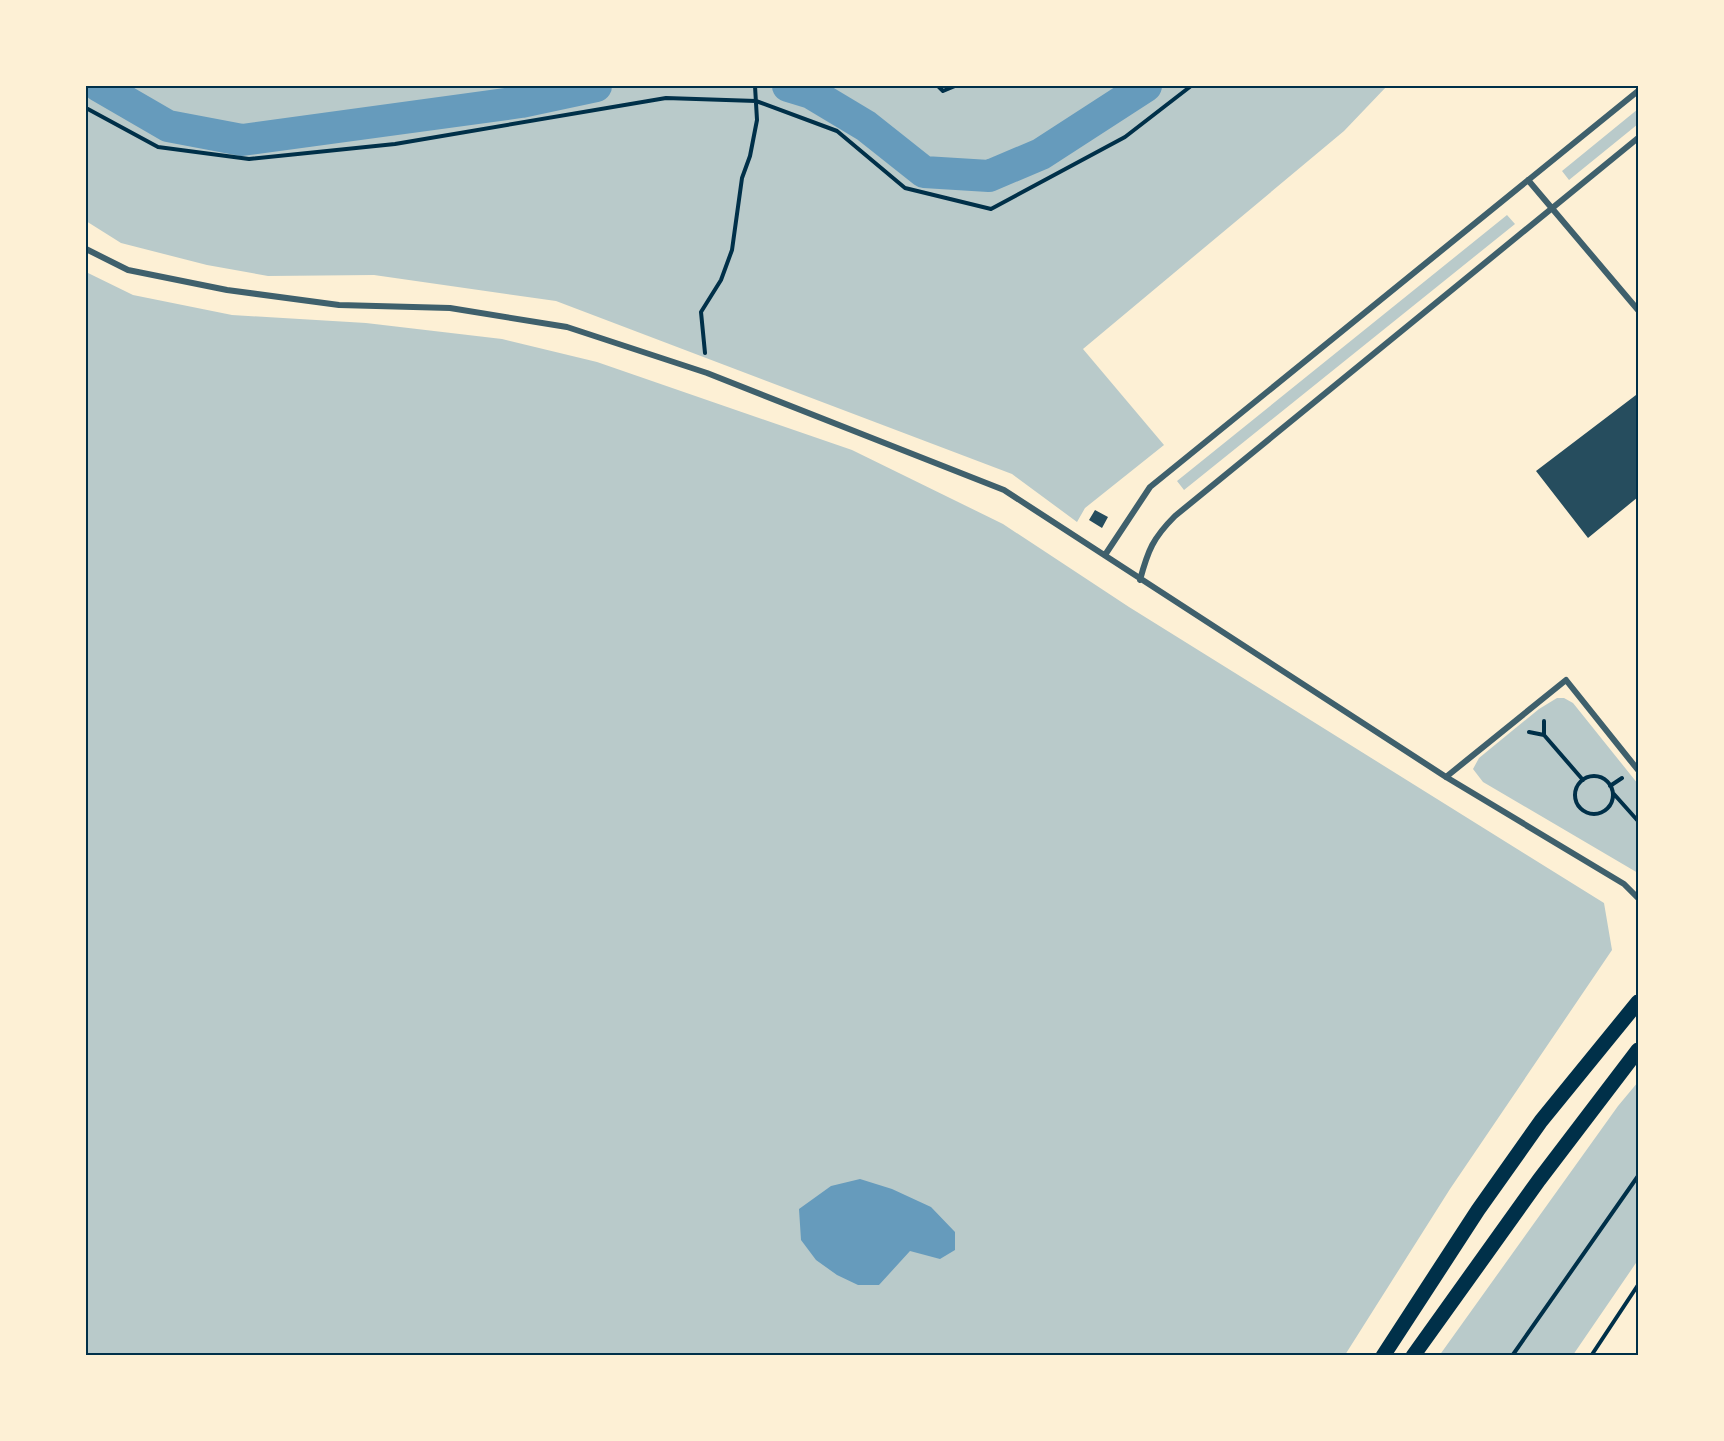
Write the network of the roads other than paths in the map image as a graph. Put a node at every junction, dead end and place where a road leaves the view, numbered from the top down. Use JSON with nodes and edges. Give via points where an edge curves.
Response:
{"nodes":[{"id":1,"x":1638,"y":91,"type":"edge"},
{"id":2,"x":1638,"y":138,"type":"edge"},
{"id":3,"x":1528,"y":180,"type":"junction"},
{"id":4,"x":1552,"y":209,"type":"junction"},
{"id":5,"x":86,"y":249,"type":"edge"},
{"id":6,"x":1638,"y":310,"type":"edge"},
{"id":7,"x":1105,"y":555,"type":"junction"},
{"id":8,"x":1140,"y":580,"type":"junction"},
{"id":9,"x":1638,"y":770,"type":"edge"},
{"id":10,"x":1446,"y":777,"type":"junction"},
{"id":11,"x":1638,"y":898,"type":"edge"},
{"id":12,"x":1638,"y":1002,"type":"edge"},
{"id":13,"x":1638,"y":1050,"type":"edge"},
{"id":14,"x":1383,"y":1356,"type":"edge"},
{"id":15,"x":1413,"y":1356,"type":"edge"}],
"edges":[{"from":1,"to":3,"type":"street"},
{"from":2,"to":4,"type":"street"},
{"from":3,"to":4,"type":"street"},
{"from":3,"to":7,"type":"street","via":[[1150,487]]},
{"from":4,"to":6,"type":"street"},
{"from":4,"to":8,"type":"street","via":[[1175,516],[1158,533],[1146,554]]},
{"from":5,"to":7,"type":"street","via":[[128,270],[227,290],[339,305],[450,308],[567,327],[707,373],[1004,490]]},
{"from":7,"to":8,"type":"street"},
{"from":8,"to":10,"type":"street"},
{"from":9,"to":10,"type":"street","via":[[1566,680]]},
{"from":10,"to":11,"type":"street","via":[[1624,884]]},
{"from":12,"to":14,"type":"main road","via":[[1535,1130]]},
{"from":13,"to":15,"type":"main road"}]}
